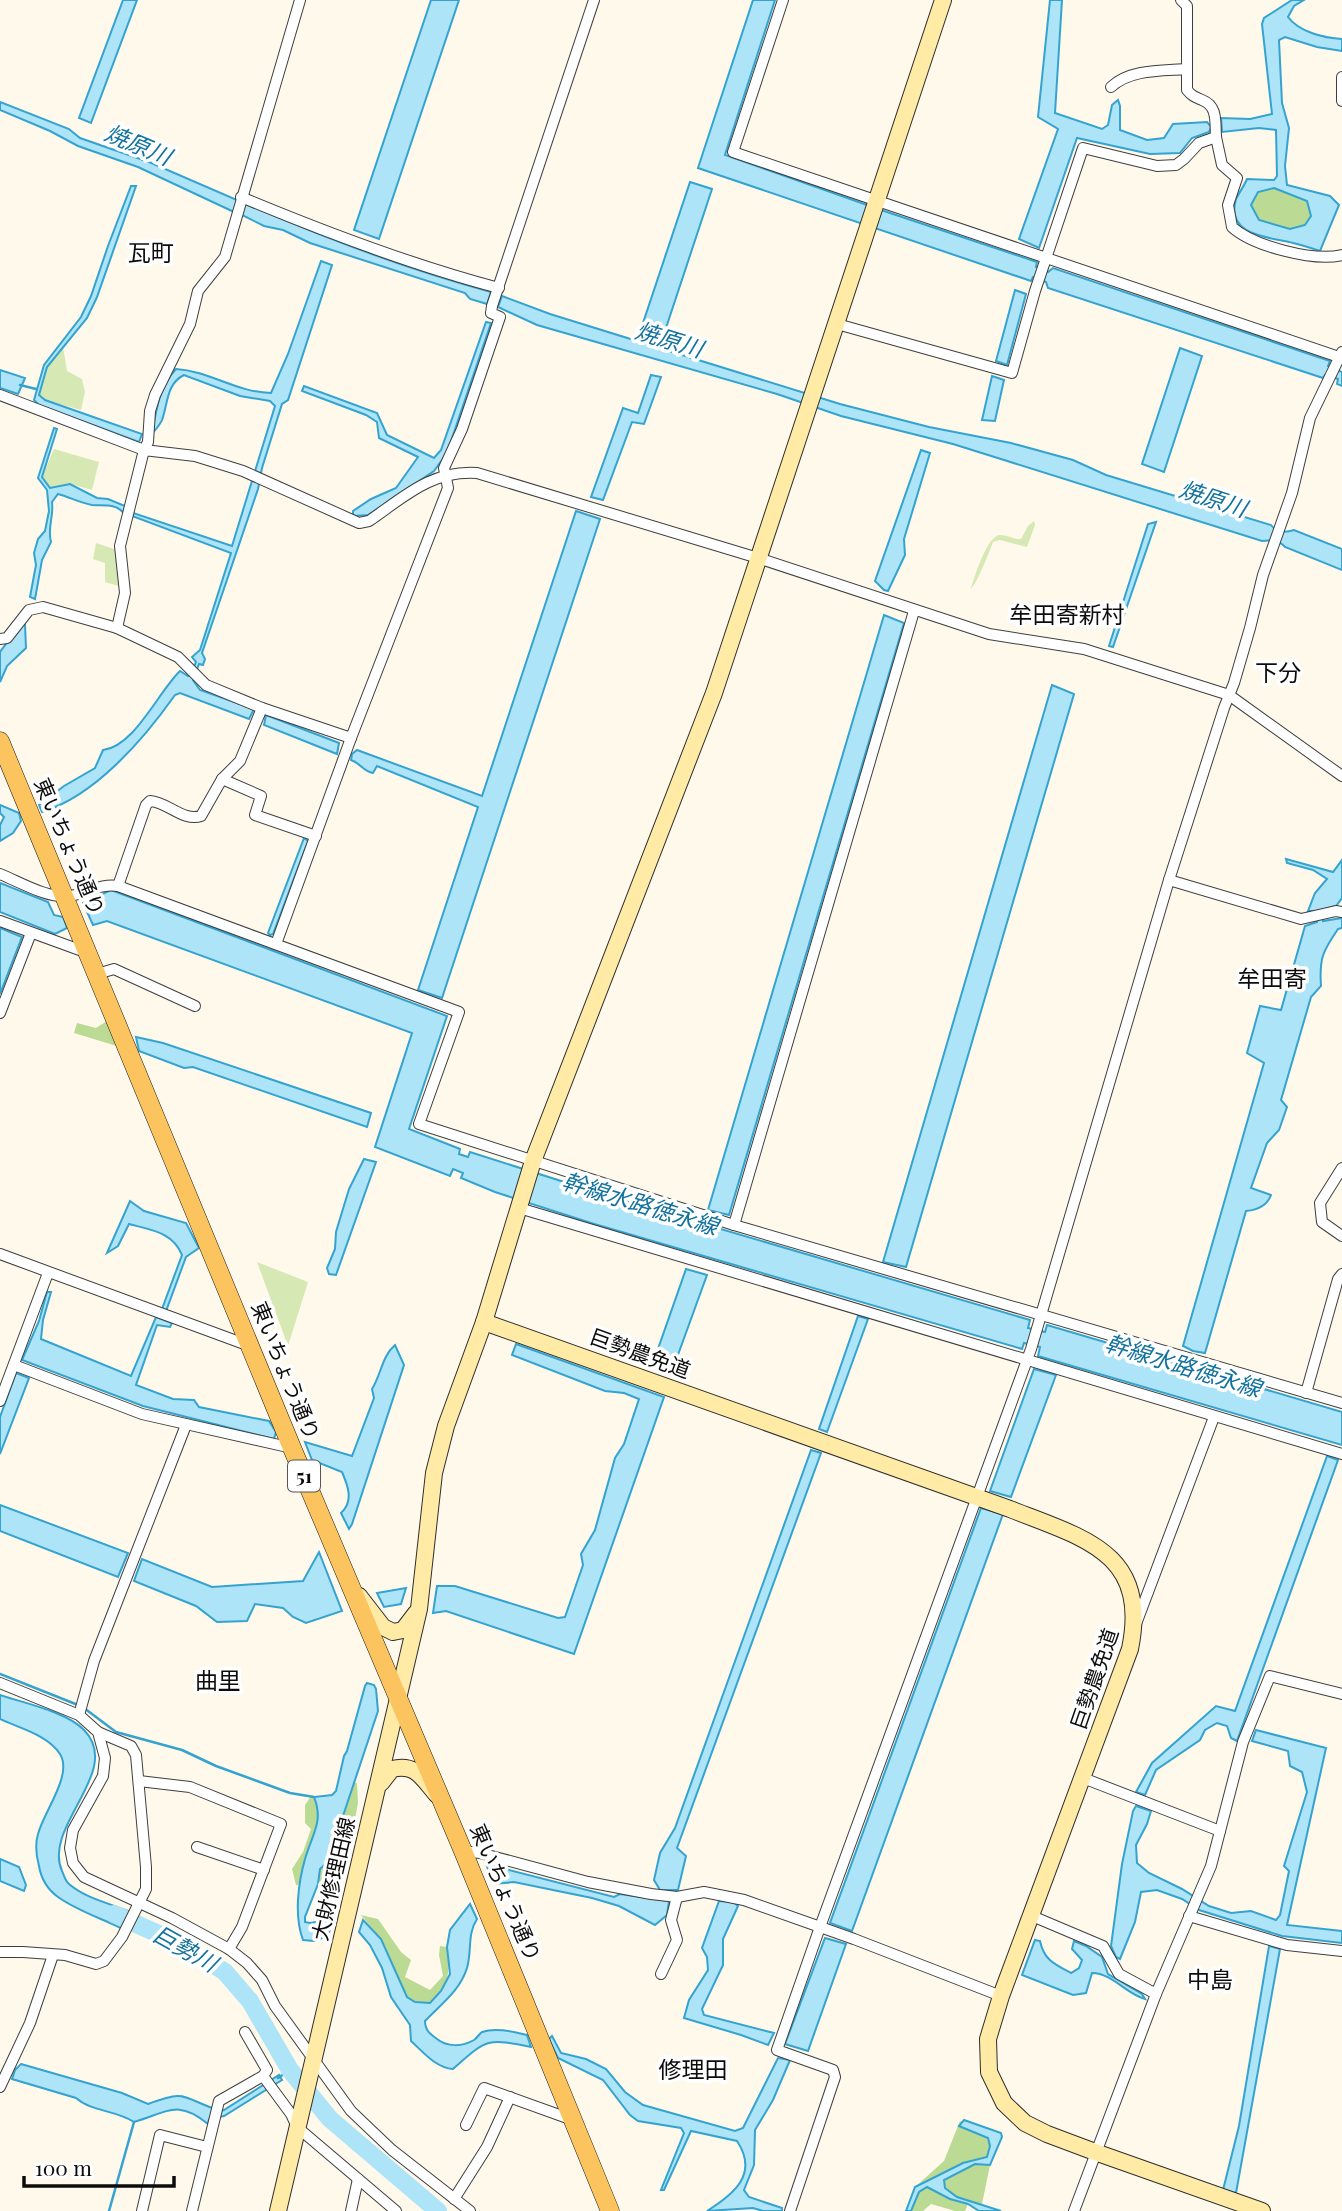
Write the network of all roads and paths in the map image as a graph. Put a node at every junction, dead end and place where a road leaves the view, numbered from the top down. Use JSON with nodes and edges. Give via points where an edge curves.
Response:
{"nodes":[{"id":1,"x":300,"y":0,"type":"edge"},
{"id":2,"x":594,"y":0,"type":"edge"},
{"id":3,"x":783,"y":0,"type":"edge"},
{"id":4,"x":943,"y":0,"type":"edge"},
{"id":5,"x":1186,"y":2,"type":"edge"},
{"id":6,"x":1188,"y":69,"type":"junction"},
{"id":7,"x":1342,"y":77,"type":"edge"},
{"id":8,"x":1111,"y":87,"type":"dead end"},
{"id":9,"x":1342,"y":101,"type":"edge"},
{"id":10,"x":1216,"y":137,"type":"junction"},
{"id":11,"x":241,"y":197,"type":"junction"},
{"id":12,"x":877,"y":202,"type":"junction"},
{"id":13,"x":1342,"y":255,"type":"edge"},
{"id":14,"x":1045,"y":262,"type":"junction"},
{"id":15,"x":498,"y":290,"type":"junction"},
{"id":16,"x":837,"y":324,"type":"junction"},
{"id":17,"x":1341,"y":356,"type":"edge"},
{"id":18,"x":0,"y":395,"type":"edge"},
{"id":19,"x":146,"y":446,"type":"junction"},
{"id":20,"x":445,"y":475,"type":"junction"},
{"id":21,"x":758,"y":558,"type":"junction"},
{"id":22,"x":914,"y":611,"type":"junction"},
{"id":23,"x":117,"y":628,"type":"junction"},
{"id":24,"x":0,"y":639,"type":"edge"},
{"id":25,"x":1229,"y":695,"type":"junction"},
{"id":26,"x":262,"y":708,"type":"junction"},
{"id":27,"x":351,"y":738,"type":"junction"},
{"id":28,"x":0,"y":741,"type":"edge"},
{"id":29,"x":1342,"y":776,"type":"edge"},
{"id":30,"x":222,"y":779,"type":"junction"},
{"id":31,"x":316,"y":836,"type":"junction"},
{"id":32,"x":0,"y":874,"type":"edge"},
{"id":33,"x":1169,"y":880,"type":"junction"},
{"id":34,"x":118,"y":886,"type":"junction"},
{"id":35,"x":65,"y":897,"type":"junction"},
{"id":36,"x":1342,"y":912,"type":"edge"},
{"id":37,"x":0,"y":921,"type":"edge"},
{"id":38,"x":30,"y":933,"type":"junction"},
{"id":39,"x":276,"y":944,"type":"junction"},
{"id":40,"x":88,"y":953,"type":"junction"},
{"id":41,"x":97,"y":974,"type":"junction"},
{"id":42,"x":195,"y":1006,"type":"dead end"},
{"id":43,"x":0,"y":1013,"type":"edge"},
{"id":44,"x":533,"y":1161,"type":"junction"},
{"id":45,"x":1342,"y":1168,"type":"edge"},
{"id":46,"x":519,"y":1208,"type":"junction"},
{"id":47,"x":734,"y":1225,"type":"junction"},
{"id":48,"x":1342,"y":1236,"type":"edge"},
{"id":49,"x":0,"y":1254,"type":"edge"},
{"id":50,"x":48,"y":1273,"type":"junction"},
{"id":51,"x":1342,"y":1274,"type":"edge"},
{"id":52,"x":1039,"y":1321,"type":"junction"},
{"id":53,"x":484,"y":1322,"type":"junction"},
{"id":54,"x":251,"y":1346,"type":"junction"},
{"id":55,"x":1029,"y":1354,"type":"junction"},
{"id":56,"x":14,"y":1365,"type":"junction"},
{"id":57,"x":1306,"y":1393,"type":"junction"},
{"id":58,"x":0,"y":1401,"type":"edge"},
{"id":59,"x":1342,"y":1403,"type":"edge"},
{"id":60,"x":1214,"y":1417,"type":"junction"},
{"id":61,"x":186,"y":1425,"type":"junction"},
{"id":62,"x":292,"y":1448,"type":"junction"},
{"id":63,"x":1342,"y":1454,"type":"edge"},
{"id":64,"x":977,"y":1497,"type":"junction"},
{"id":65,"x":347,"y":1580,"type":"junction"},
{"id":66,"x":419,"y":1609,"type":"junction"},
{"id":67,"x":1135,"y":1626,"type":"junction"},
{"id":68,"x":0,"y":1683,"type":"edge"},
{"id":69,"x":1342,"y":1694,"type":"edge"},
{"id":70,"x":397,"y":1699,"type":"junction"},
{"id":71,"x":80,"y":1709,"type":"junction"},
{"id":72,"x":98,"y":1732,"type":"junction"},
{"id":73,"x":1083,"y":1778,"type":"junction"},
{"id":74,"x":139,"y":1782,"type":"junction"},
{"id":75,"x":376,"y":1790,"type":"junction"},
{"id":76,"x":440,"y":1799,"type":"junction"},
{"id":77,"x":1220,"y":1831,"type":"junction"},
{"id":78,"x":197,"y":1847,"type":"dead end"},
{"id":79,"x":463,"y":1851,"type":"junction"},
{"id":80,"x":264,"y":1870,"type":"junction"},
{"id":81,"x":677,"y":1897,"type":"junction"},
{"id":82,"x":139,"y":1903,"type":"junction"},
{"id":83,"x":1191,"y":1913,"type":"junction"},
{"id":84,"x":1032,"y":1916,"type":"junction"},
{"id":85,"x":820,"y":1927,"type":"junction"},
{"id":86,"x":229,"y":1949,"type":"junction"},
{"id":87,"x":1342,"y":1951,"type":"edge"},
{"id":88,"x":0,"y":1952,"type":"edge"},
{"id":89,"x":52,"y":1955,"type":"junction"},
{"id":90,"x":661,"y":1974,"type":"dead end"},
{"id":91,"x":1156,"y":1994,"type":"junction"},
{"id":92,"x":1001,"y":1996,"type":"junction"},
{"id":93,"x":245,"y":2032,"type":"dead end"},
{"id":94,"x":312,"y":2065,"type":"junction"},
{"id":95,"x":267,"y":2081,"type":"junction"},
{"id":96,"x":0,"y":2087,"type":"edge"},
{"id":97,"x":510,"y":2097,"type":"junction"},
{"id":98,"x":573,"y":2120,"type":"junction"},
{"id":99,"x":299,"y":2122,"type":"junction"},
{"id":100,"x":466,"y":2125,"type":"dead end"},
{"id":101,"x":208,"y":2147,"type":"junction"},
{"id":102,"x":1095,"y":2152,"type":"junction"},
{"id":103,"x":358,"y":2179,"type":"junction"},
{"id":104,"x":454,"y":2199,"type":"junction"},
{"id":105,"x":142,"y":2211,"type":"edge"},
{"id":106,"x":192,"y":2211,"type":"edge"},
{"id":107,"x":278,"y":2211,"type":"edge"},
{"id":108,"x":351,"y":2211,"type":"edge"},
{"id":109,"x":396,"y":2211,"type":"edge"},
{"id":110,"x":470,"y":2211,"type":"edge"},
{"id":111,"x":610,"y":2211,"type":"edge"},
{"id":112,"x":790,"y":2211,"type":"edge"},
{"id":113,"x":1074,"y":2211,"type":"edge"},
{"id":114,"x":1262,"y":2211,"type":"edge"}],
"edges":[{"from":1,"to":11,"type":"street"},
{"from":2,"to":15,"type":"street"},
{"from":3,"to":12,"type":"street","via":[[733,152]]},
{"from":4,"to":12,"type":"street","name":"大財修理田線"},
{"from":5,"to":6,"type":"street"},
{"from":6,"to":8,"type":"street","via":[[1146,72],[1119,79]]},
{"from":6,"to":10,"type":"street","via":[[1187,90],[1214,108]]},
{"from":7,"to":9,"type":"street"},
{"from":10,"to":13,"type":"street","via":[[1222,165],[1237,178],[1228,213],[1239,233],[1300,254]]},
{"from":10,"to":14,"type":"street","via":[[1199,143],[1176,165],[1157,166],[1083,148]]},
{"from":11,"to":15,"type":"street"},
{"from":11,"to":19,"type":"street","via":[[225,257],[198,290],[190,324],[155,395]]},
{"from":12,"to":14,"type":"street"},
{"from":12,"to":16,"type":"street","name":"大財修理田線"},
{"from":14,"to":16,"type":"street","via":[[1012,373]]},
{"from":14,"to":17,"type":"street"},
{"from":15,"to":20,"type":"street","via":[[491,313],[500,317]]},
{"from":16,"to":21,"type":"street","name":"大財修理田線"},
{"from":17,"to":25,"type":"street","via":[[1310,418],[1292,493]]},
{"from":18,"to":19,"type":"street"},
{"from":19,"to":20,"type":"street","via":[[263,478],[359,523],[369,522],[418,487]]},
{"from":19,"to":23,"type":"street","via":[[120,546],[125,593]]},
{"from":20,"to":21,"type":"street","via":[[477,473]]},
{"from":20,"to":27,"type":"street","via":[[448,488]]},
{"from":21,"to":22,"type":"street"},
{"from":21,"to":44,"type":"street","name":"大財修理田線","via":[[714,693]]},
{"from":22,"to":25,"type":"street","via":[[989,634],[1084,649]]},
{"from":22,"to":47,"type":"street"},
{"from":23,"to":24,"type":"street","via":[[43,607],[29,610],[7,638]]},
{"from":23,"to":26,"type":"street","via":[[178,657],[206,685]]},
{"from":25,"to":29,"type":"street"},
{"from":25,"to":33,"type":"street"},
{"from":26,"to":27,"type":"street"},
{"from":26,"to":30,"type":"street","via":[[240,761]]},
{"from":27,"to":31,"type":"street"},
{"from":28,"to":35,"type":"main road","name":"東いちょう通り","number":"51"},
{"from":30,"to":31,"type":"street","via":[[261,796],[255,815]]},
{"from":30,"to":34,"type":"street","via":[[196,818],[157,801],[146,805]]},
{"from":31,"to":39,"type":"street"},
{"from":32,"to":35,"type":"street"},
{"from":33,"to":36,"type":"street","via":[[1301,919]]},
{"from":33,"to":52,"type":"street"},
{"from":34,"to":35,"type":"street","via":[[105,884]]},
{"from":34,"to":39,"type":"street"},
{"from":35,"to":40,"type":"main road","name":"東いちょう通り","number":"51"},
{"from":37,"to":38,"type":"street"},
{"from":38,"to":40,"type":"street"},
{"from":38,"to":43,"type":"street"},
{"from":39,"to":44,"type":"street","via":[[459,1012],[419,1124]]},
{"from":40,"to":41,"type":"main road","name":"東いちょう通り","number":"51"},
{"from":41,"to":42,"type":"street","via":[[114,969]]},
{"from":41,"to":54,"type":"main road","name":"東いちょう通り","number":"51"},
{"from":44,"to":46,"type":"street","name":"大財修理田線"},
{"from":44,"to":47,"type":"street"},
{"from":45,"to":48,"type":"street","via":[[1320,1203],[1322,1222]]},
{"from":46,"to":53,"type":"street","name":"大財修理田線"},
{"from":46,"to":55,"type":"street","via":[[809,1297]]},
{"from":47,"to":52,"type":"street"},
{"from":49,"to":50,"type":"street"},
{"from":50,"to":54,"type":"street"},
{"from":50,"to":56,"type":"street"},
{"from":51,"to":57,"type":"street"},
{"from":52,"to":55,"type":"street"},
{"from":52,"to":57,"type":"street"},
{"from":53,"to":64,"type":"street","name":"巨勢農免道"},
{"from":53,"to":66,"type":"street","name":"大財修理田線","via":[[446,1426],[435,1473]]},
{"from":54,"to":62,"type":"main road","name":"東いちょう通り","number":"51"},
{"from":55,"to":60,"type":"street"},
{"from":55,"to":64,"type":"street"},
{"from":56,"to":58,"type":"street"},
{"from":56,"to":61,"type":"street","via":[[142,1414]]},
{"from":57,"to":59,"type":"street"},
{"from":60,"to":63,"type":"street"},
{"from":60,"to":67,"type":"street"},
{"from":61,"to":62,"type":"street"},
{"from":61,"to":71,"type":"street","via":[[94,1661]]},
{"from":62,"to":65,"type":"main road","name":"東いちょう通り","number":"51"},
{"from":64,"to":67,"type":"street","name":"巨勢農免道","via":[[1086,1539],[1106,1552],[1123,1573]]},
{"from":64,"to":85,"type":"street"},
{"from":65,"to":66,"type":"street","via":[[383,1627],[393,1632],[403,1629]]},
{"from":65,"to":70,"type":"main road","name":"東いちょう通り","number":"51"},
{"from":66,"to":70,"type":"street","name":"大財修理田線"},
{"from":67,"to":73,"type":"street","name":"巨勢農免道"},
{"from":68,"to":71,"type":"street"},
{"from":69,"to":77,"type":"street","via":[[1270,1676],[1243,1742]]},
{"from":70,"to":75,"type":"street","name":"大財修理田線"},
{"from":70,"to":76,"type":"main road","name":"東いちょう通り","number":"51"},
{"from":71,"to":72,"type":"street"},
{"from":72,"to":74,"type":"street","via":[[131,1746]]},
{"from":72,"to":82,"type":"street","via":[[105,1758],[103,1776],[73,1830],[73,1863],[84,1877]]},
{"from":73,"to":77,"type":"street"},
{"from":73,"to":84,"type":"street","name":"巨勢農免道"},
{"from":74,"to":80,"type":"street","via":[[190,1787],[281,1824]]},
{"from":74,"to":82,"type":"street","via":[[146,1889]]},
{"from":75,"to":76,"type":"street","via":[[392,1769],[404,1766],[416,1770]]},
{"from":75,"to":94,"type":"street","name":"大財修理田線"},
{"from":76,"to":79,"type":"main road","name":"東いちょう通り","number":"51"},
{"from":77,"to":83,"type":"street"},
{"from":78,"to":80,"type":"street"},
{"from":79,"to":81,"type":"street","via":[[588,1882]]},
{"from":79,"to":98,"type":"main road","name":"東いちょう通り","number":"51"},
{"from":80,"to":86,"type":"street"},
{"from":81,"to":85,"type":"street","via":[[704,1892],[744,1900]]},
{"from":81,"to":90,"type":"street","via":[[671,1920],[677,1940]]},
{"from":82,"to":86,"type":"street"},
{"from":82,"to":89,"type":"street","via":[[104,1961],[96,1964]]},
{"from":83,"to":87,"type":"street","via":[[1287,1945]]},
{"from":83,"to":91,"type":"street"},
{"from":84,"to":91,"type":"street","via":[[1103,1946],[1119,1974]]},
{"from":84,"to":92,"type":"street","name":"巨勢農免道"},
{"from":85,"to":92,"type":"street"},
{"from":85,"to":112,"type":"street","via":[[777,2050],[833,2070],[835,2077]]},
{"from":86,"to":94,"type":"street","via":[[262,1980]]},
{"from":88,"to":89,"type":"street"},
{"from":89,"to":96,"type":"street","via":[[30,2023]]},
{"from":91,"to":102,"type":"street"},
{"from":92,"to":102,"type":"street","name":"巨勢農免道","via":[[988,2039],[989,2072],[1004,2103],[1025,2123]]},
{"from":93,"to":95,"type":"street","via":[[267,2070]]},
{"from":94,"to":99,"type":"street","name":"大財修理田線"},
{"from":94,"to":104,"type":"street","via":[[392,2150]]},
{"from":95,"to":99,"type":"street"},
{"from":95,"to":101,"type":"street","via":[[219,2101]]},
{"from":97,"to":98,"type":"street"},
{"from":97,"to":100,"type":"street","via":[[484,2088]]},
{"from":97,"to":104,"type":"street","via":[[488,2147]]},
{"from":98,"to":111,"type":"main road","name":"東いちょう通り","number":"51"},
{"from":99,"to":103,"type":"street"},
{"from":99,"to":107,"type":"street"},
{"from":101,"to":105,"type":"street","via":[[160,2135]]},
{"from":101,"to":106,"type":"street"},
{"from":102,"to":113,"type":"street"},
{"from":102,"to":114,"type":"street","name":"巨勢農免道"},
{"from":103,"to":108,"type":"street"},
{"from":103,"to":109,"type":"street"},
{"from":104,"to":110,"type":"street"}]}
